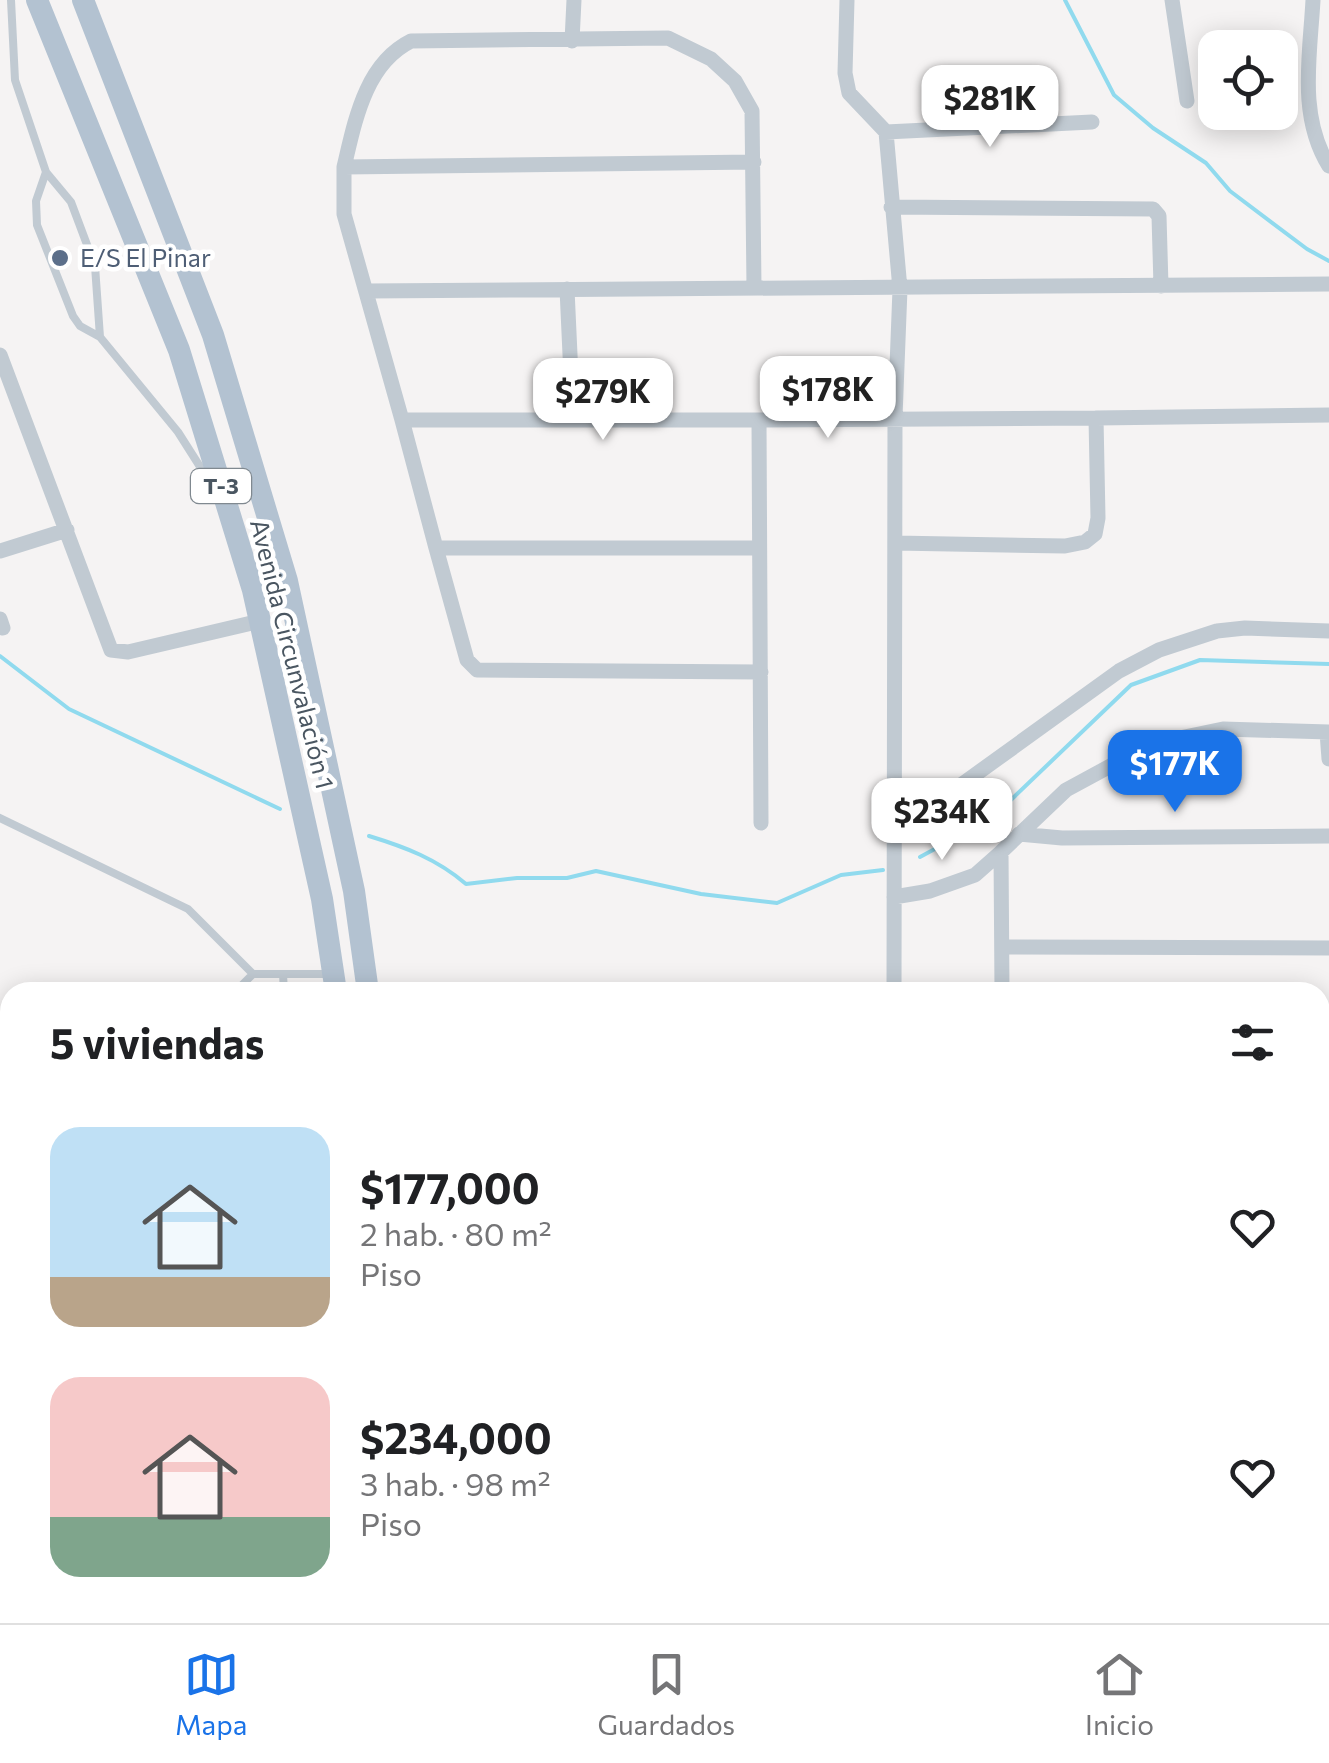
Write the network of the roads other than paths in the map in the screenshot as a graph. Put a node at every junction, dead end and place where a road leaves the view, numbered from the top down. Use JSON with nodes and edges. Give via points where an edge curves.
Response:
{"nodes":[{"id":1,"x":11,"y":0,"type":"edge"},
{"id":2,"x":37,"y":0,"type":"edge"},
{"id":3,"x":82,"y":0,"type":"edge"},
{"id":4,"x":574,"y":0,"type":"edge"},
{"id":5,"x":847,"y":0,"type":"edge"},
{"id":6,"x":1172,"y":0,"type":"edge"},
{"id":7,"x":1312,"y":0,"type":"edge"},
{"id":8,"x":572,"y":41,"type":"junction"},
{"id":9,"x":1187,"y":100,"type":"dead end"},
{"id":10,"x":1329,"y":117,"type":"edge"},
{"id":11,"x":1310,"y":118,"type":"junction"},
{"id":12,"x":1092,"y":122,"type":"dead end"},
{"id":13,"x":886,"y":132,"type":"junction"},
{"id":14,"x":754,"y":162,"type":"junction"},
{"id":15,"x":1329,"y":166,"type":"edge"},
{"id":16,"x":344,"y":167,"type":"junction"},
{"id":17,"x":46,"y":172,"type":"junction"},
{"id":18,"x":891,"y":208,"type":"junction"},
{"id":19,"x":1328,"y":284,"type":"edge"},
{"id":20,"x":1160,"y":286,"type":"junction"},
{"id":21,"x":754,"y":287,"type":"junction"},
{"id":22,"x":567,"y":288,"type":"junction"},
{"id":23,"x":900,"y":288,"type":"junction"},
{"id":24,"x":367,"y":291,"type":"junction"},
{"id":25,"x":1329,"y":304,"type":"edge"},
{"id":26,"x":100,"y":337,"type":"junction"},
{"id":27,"x":0,"y":355,"type":"edge"},
{"id":28,"x":1329,"y":415,"type":"edge"},
{"id":29,"x":896,"y":417,"type":"junction"},
{"id":30,"x":1096,"y":418,"type":"junction"},
{"id":31,"x":402,"y":420,"type":"junction"},
{"id":32,"x":573,"y":420,"type":"junction"},
{"id":33,"x":760,"y":420,"type":"junction"},
{"id":34,"x":228,"y":510,"type":"junction"},
{"id":35,"x":67,"y":530,"type":"junction"},
{"id":36,"x":895,"y":543,"type":"junction"},
{"id":37,"x":436,"y":548,"type":"junction"},
{"id":38,"x":759,"y":548,"type":"junction"},
{"id":39,"x":0,"y":550,"type":"edge"},
{"id":40,"x":260,"y":621,"type":"junction"},
{"id":41,"x":1329,"y":631,"type":"edge"},
{"id":42,"x":760,"y":672,"type":"junction"},
{"id":43,"x":1328,"y":732,"type":"edge"},
{"id":44,"x":1329,"y":759,"type":"edge"},
{"id":45,"x":894,"y":810,"type":"junction"},
{"id":46,"x":0,"y":818,"type":"edge"},
{"id":47,"x":760,"y":823,"type":"dead end"},
{"id":48,"x":1019,"y":834,"type":"junction"},
{"id":49,"x":1329,"y":836,"type":"edge"},
{"id":50,"x":1001,"y":852,"type":"junction"},
{"id":51,"x":894,"y":896,"type":"junction"},
{"id":52,"x":1002,"y":947,"type":"junction"},
{"id":53,"x":1329,"y":948,"type":"edge"},
{"id":54,"x":253,"y":974,"type":"junction"},
{"id":55,"x":284,"y":974,"type":"junction"},
{"id":56,"x":245,"y":982,"type":"edge"},
{"id":57,"x":284,"y":982,"type":"edge"},
{"id":58,"x":324,"y":982,"type":"edge"},
{"id":59,"x":334,"y":982,"type":"edge"},
{"id":60,"x":367,"y":982,"type":"edge"},
{"id":61,"x":894,"y":982,"type":"edge"},
{"id":62,"x":1002,"y":982,"type":"edge"}],
"edges":[{"from":1,"to":17,"type":"lane","via":[[15,80]]},
{"from":2,"to":34,"type":"main road","name":"Avenida Circunvalación 1","number":"T-3","via":[[179,350]]},
{"from":3,"to":60,"type":"main road","name":"Avenida Circunvalación 1","number":"T-3","via":[[213,336],[287,581],[354,890]]},
{"from":4,"to":8,"type":"street"},
{"from":5,"to":13,"type":"street","via":[[849,93]]},
{"from":6,"to":9,"type":"street"},
{"from":7,"to":11,"type":"street"},
{"from":8,"to":14,"type":"street","via":[[668,38],[711,59],[735,81],[752,111]]},
{"from":8,"to":16,"type":"street","via":[[411,41],[397,48],[358,105]]},
{"from":10,"to":11,"type":"street"},
{"from":11,"to":15,"type":"street"},
{"from":12,"to":13,"type":"street"},
{"from":13,"to":18,"type":"street"},
{"from":14,"to":16,"type":"street"},
{"from":14,"to":21,"type":"street"},
{"from":16,"to":24,"type":"street","via":[[344,214]]},
{"from":17,"to":26,"type":"lane","via":[[71,202],[95,266]]},
{"from":17,"to":26,"type":"lane","via":[[36,201],[37,225],[72,316]]},
{"from":18,"to":20,"type":"street","via":[[1153,209],[1159,216]]},
{"from":18,"to":23,"type":"street"},
{"from":19,"to":20,"type":"street"},
{"from":19,"to":25,"type":"street"},
{"from":20,"to":23,"type":"street"},
{"from":21,"to":22,"type":"street"},
{"from":21,"to":23,"type":"street"},
{"from":22,"to":24,"type":"street"},
{"from":22,"to":32,"type":"street"},
{"from":23,"to":29,"type":"street"},
{"from":24,"to":31,"type":"street"},
{"from":26,"to":34,"type":"lane","via":[[178,432]]},
{"from":27,"to":35,"type":"street"},
{"from":28,"to":30,"type":"street"},
{"from":29,"to":30,"type":"street"},
{"from":29,"to":33,"type":"street"},
{"from":29,"to":36,"type":"street"},
{"from":30,"to":36,"type":"street","via":[[1098,518],[1085,542]]},
{"from":31,"to":32,"type":"street"},
{"from":31,"to":37,"type":"street"},
{"from":32,"to":33,"type":"street"},
{"from":33,"to":38,"type":"street"},
{"from":34,"to":40,"type":"main road","name":"Avenida Circunvalación 1","number":"T-3"},
{"from":35,"to":39,"type":"street"},
{"from":35,"to":40,"type":"street","via":[[111,650],[128,652]]},
{"from":36,"to":45,"type":"street"},
{"from":37,"to":38,"type":"street"},
{"from":37,"to":42,"type":"street","via":[[467,660],[477,670]]},
{"from":38,"to":42,"type":"street"},
{"from":40,"to":59,"type":"main road","name":"Avenida Circunvalación 1","number":"T-3","via":[[322,899]]},
{"from":41,"to":45,"type":"street","via":[[1217,630],[1168,646],[1119,671],[943,798]]},
{"from":42,"to":47,"type":"street"},
{"from":43,"to":44,"type":"street"},
{"from":43,"to":48,"type":"street","via":[[1223,728],[1151,744],[1066,790]]},
{"from":45,"to":51,"type":"street"},
{"from":46,"to":54,"type":"lane","via":[[188,909]]},
{"from":48,"to":49,"type":"street"},
{"from":48,"to":50,"type":"street"},
{"from":50,"to":51,"type":"street","via":[[975,875]]},
{"from":50,"to":52,"type":"street"},
{"from":51,"to":61,"type":"street"},
{"from":52,"to":53,"type":"street"},
{"from":52,"to":62,"type":"street"},
{"from":54,"to":55,"type":"lane"},
{"from":54,"to":56,"type":"lane"},
{"from":55,"to":57,"type":"lane"},
{"from":55,"to":58,"type":"lane"}]}
